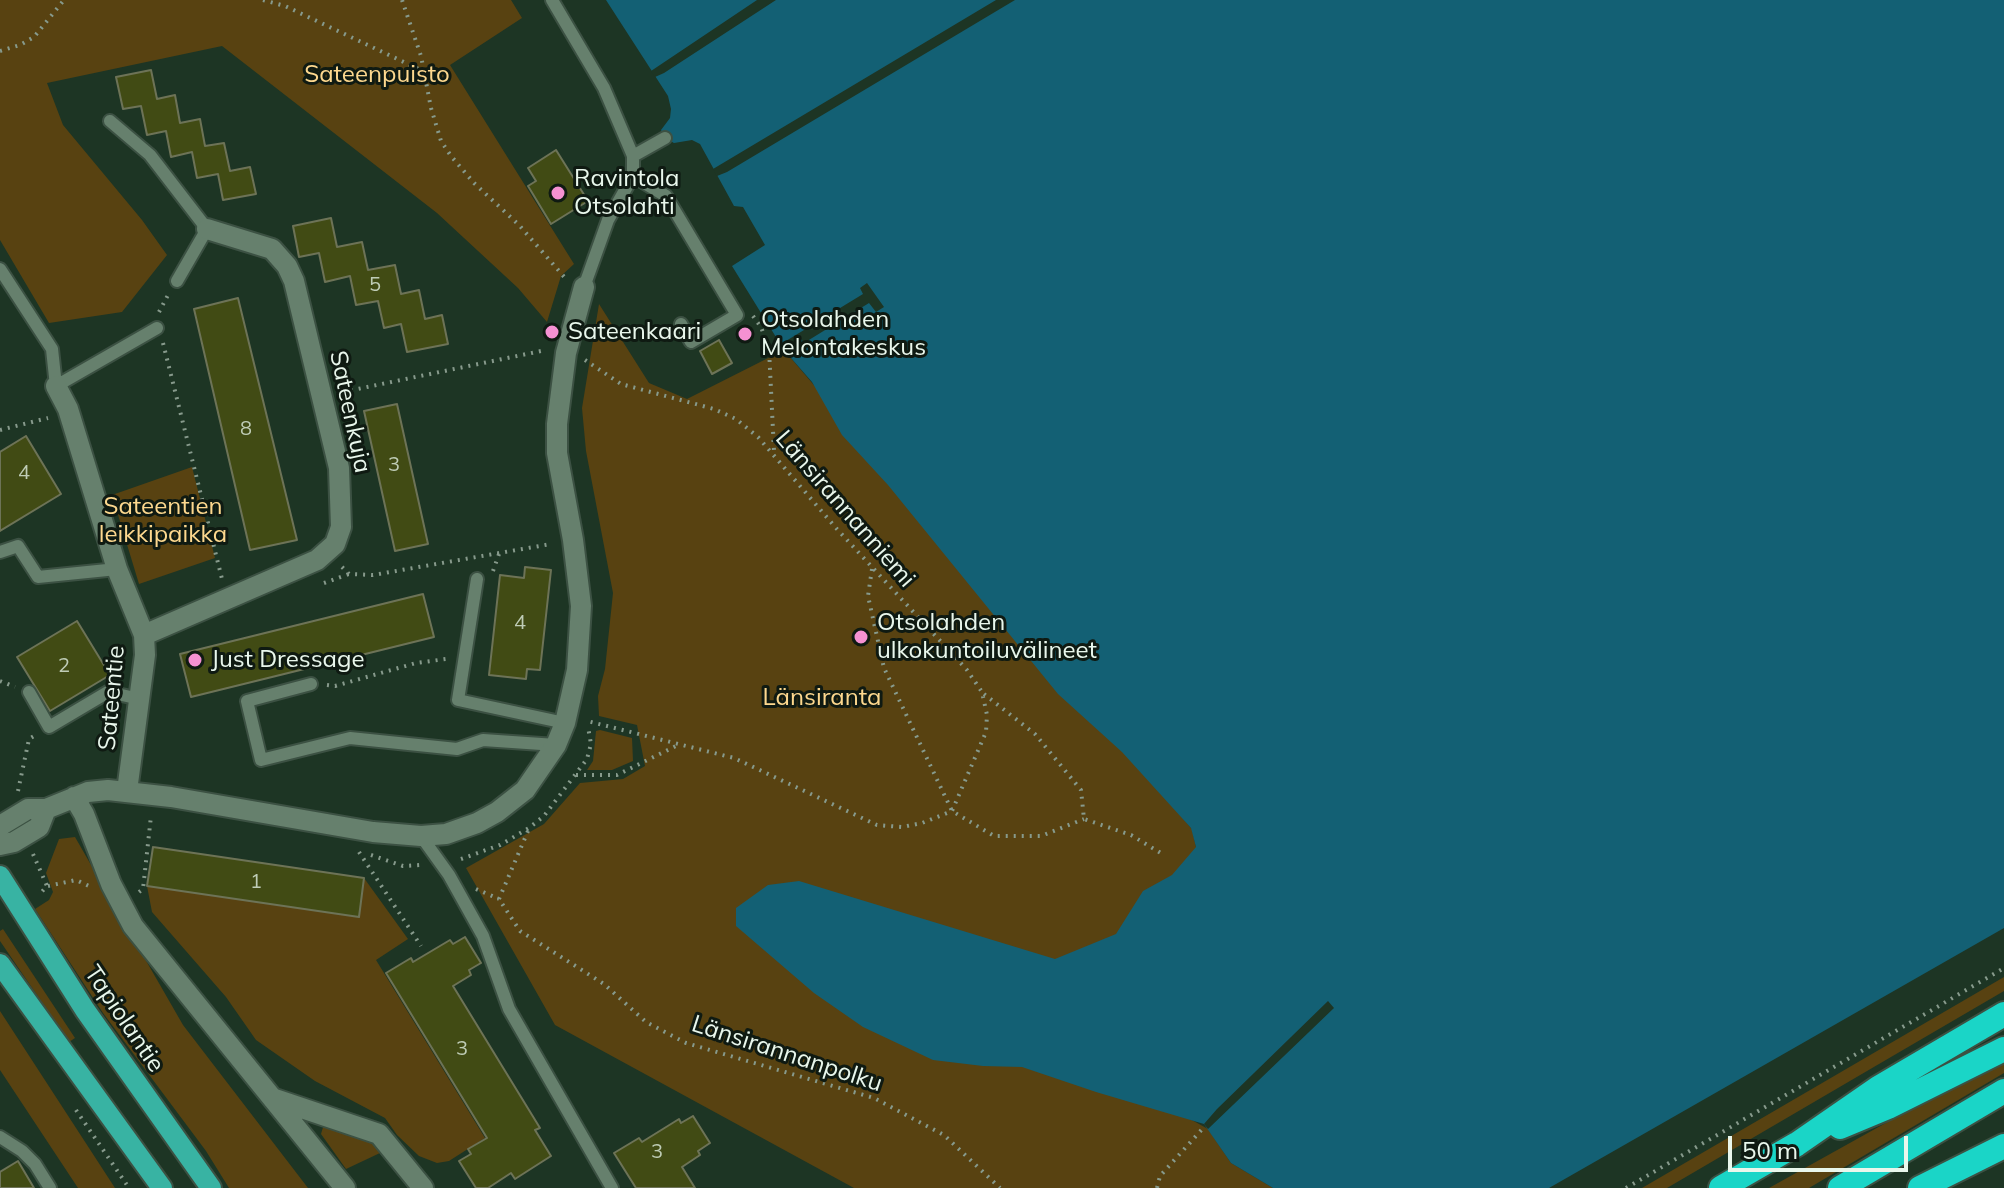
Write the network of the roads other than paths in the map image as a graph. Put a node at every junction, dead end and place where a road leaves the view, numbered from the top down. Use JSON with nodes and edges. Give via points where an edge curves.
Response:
{"nodes":[{"id":1,"x":552,"y":0,"type":"edge"},
{"id":2,"x":110,"y":121,"type":"dead end"},
{"id":3,"x":665,"y":138,"type":"dead end"},
{"id":4,"x":633,"y":156,"type":"junction"},
{"id":5,"x":633,"y":176,"type":"junction"},
{"id":6,"x":207,"y":229,"type":"junction"},
{"id":7,"x":0,"y":269,"type":"edge"},
{"id":8,"x":177,"y":281,"type":"road end"},
{"id":9,"x":576,"y":284,"type":"joint"},
{"id":10,"x":681,"y":324,"type":"dead end"},
{"id":11,"x":157,"y":328,"type":"road end"},
{"id":12,"x":56,"y":386,"type":"junction"},
{"id":13,"x":0,"y":552,"type":"edge"},
{"id":14,"x":117,"y":569,"type":"junction"},
{"id":15,"x":477,"y":579,"type":"dead end"},
{"id":16,"x":144,"y":635,"type":"junction"},
{"id":17,"x":311,"y":684,"type":"road end"},
{"id":18,"x":29,"y":692,"type":"dead end"},
{"id":19,"x":140,"y":699,"type":"junction"},
{"id":20,"x":565,"y":723,"type":"junction"},
{"id":21,"x":556,"y":745,"type":"junction"},
{"id":22,"x":127,"y":791,"type":"junction"},
{"id":23,"x":74,"y":797,"type":"junction"},
{"id":24,"x":46,"y":809,"type":"junction"},
{"id":25,"x":0,"y":826,"type":"edge"},
{"id":26,"x":421,"y":836,"type":"junction"},
{"id":27,"x":0,"y":845,"type":"edge"},
{"id":28,"x":0,"y":876,"type":"edge"},
{"id":29,"x":0,"y":964,"type":"edge"},
{"id":30,"x":2004,"y":1014,"type":"edge"},
{"id":31,"x":2004,"y":1049,"type":"edge"},
{"id":32,"x":2004,"y":1091,"type":"edge"},
{"id":33,"x":272,"y":1098,"type":"junction"},
{"id":34,"x":0,"y":1137,"type":"edge"},
{"id":35,"x":1797,"y":1144,"type":"junction"},
{"id":36,"x":2004,"y":1146,"type":"edge"},
{"id":37,"x":50,"y":1188,"type":"edge"},
{"id":38,"x":162,"y":1188,"type":"edge"},
{"id":39,"x":211,"y":1188,"type":"edge"},
{"id":40,"x":345,"y":1188,"type":"edge"},
{"id":41,"x":423,"y":1188,"type":"edge"},
{"id":42,"x":612,"y":1188,"type":"edge"},
{"id":43,"x":1721,"y":1188,"type":"edge"},
{"id":44,"x":1840,"y":1188,"type":"edge"},
{"id":45,"x":1920,"y":1188,"type":"edge"}],
"edges":[{"from":1,"to":4,"type":"lane","via":[[604,88]]},
{"from":2,"to":6,"type":"lane","via":[[150,155]]},
{"from":3,"to":4,"type":"lane"},
{"from":4,"to":5,"type":"lane"},
{"from":5,"to":9,"type":"lane"},
{"from":5,"to":10,"type":"lane","via":[[666,196],[737,315],[691,342]]},
{"from":6,"to":8,"type":"lane"},
{"from":6,"to":16,"type":"street","name":"Sateenkuja","via":[[272,249],[287,266],[339,468],[342,517],[339,536],[317,560]]},
{"from":7,"to":12,"type":"lane","via":[[52,349]]},
{"from":9,"to":20,"type":"street","via":[[557,424],[581,606],[577,670]]},
{"from":11,"to":12,"type":"lane"},
{"from":12,"to":14,"type":"street","name":"Sateentie","via":[[68,409]]},
{"from":13,"to":14,"type":"lane","via":[[18,546],[38,577]]},
{"from":14,"to":16,"type":"street","name":"Sateentie"},
{"from":15,"to":20,"type":"lane","via":[[458,700]]},
{"from":16,"to":19,"type":"street","name":"Sateentie"},
{"from":17,"to":21,"type":"lane","via":[[247,701],[261,760],[350,738],[457,749],[483,740]]},
{"from":18,"to":19,"type":"lane","via":[[49,727],[108,692]]},
{"from":19,"to":22,"type":"street","name":"Sateentie"},
{"from":20,"to":21,"type":"street"},
{"from":21,"to":26,"type":"street","via":[[525,790],[497,812],[446,834]]},
{"from":22,"to":23,"type":"street","via":[[98,790]]},
{"from":22,"to":26,"type":"street"},
{"from":23,"to":24,"type":"street"},
{"from":23,"to":33,"type":"street","via":[[133,926]]},
{"from":24,"to":25,"type":"street","via":[[28,809]]},
{"from":24,"to":27,"type":"street","via":[[39,827]]},
{"from":26,"to":42,"type":"lane","via":[[483,936],[509,1009]]},
{"from":28,"to":39,"type":"main road","name":"Tapiolantie","via":[[85,1010]]},
{"from":29,"to":38,"type":"main road"},
{"from":30,"to":35,"type":"highway","via":[[1878,1088]]},
{"from":31,"to":35,"type":"highway","via":[[1888,1107]]},
{"from":32,"to":44,"type":"highway"},
{"from":33,"to":40,"type":"street"},
{"from":33,"to":41,"type":"street","via":[[379,1134]]},
{"from":34,"to":37,"type":"lane","via":[[35,1164]]},
{"from":35,"to":43,"type":"highway"},
{"from":36,"to":45,"type":"highway"}]}
